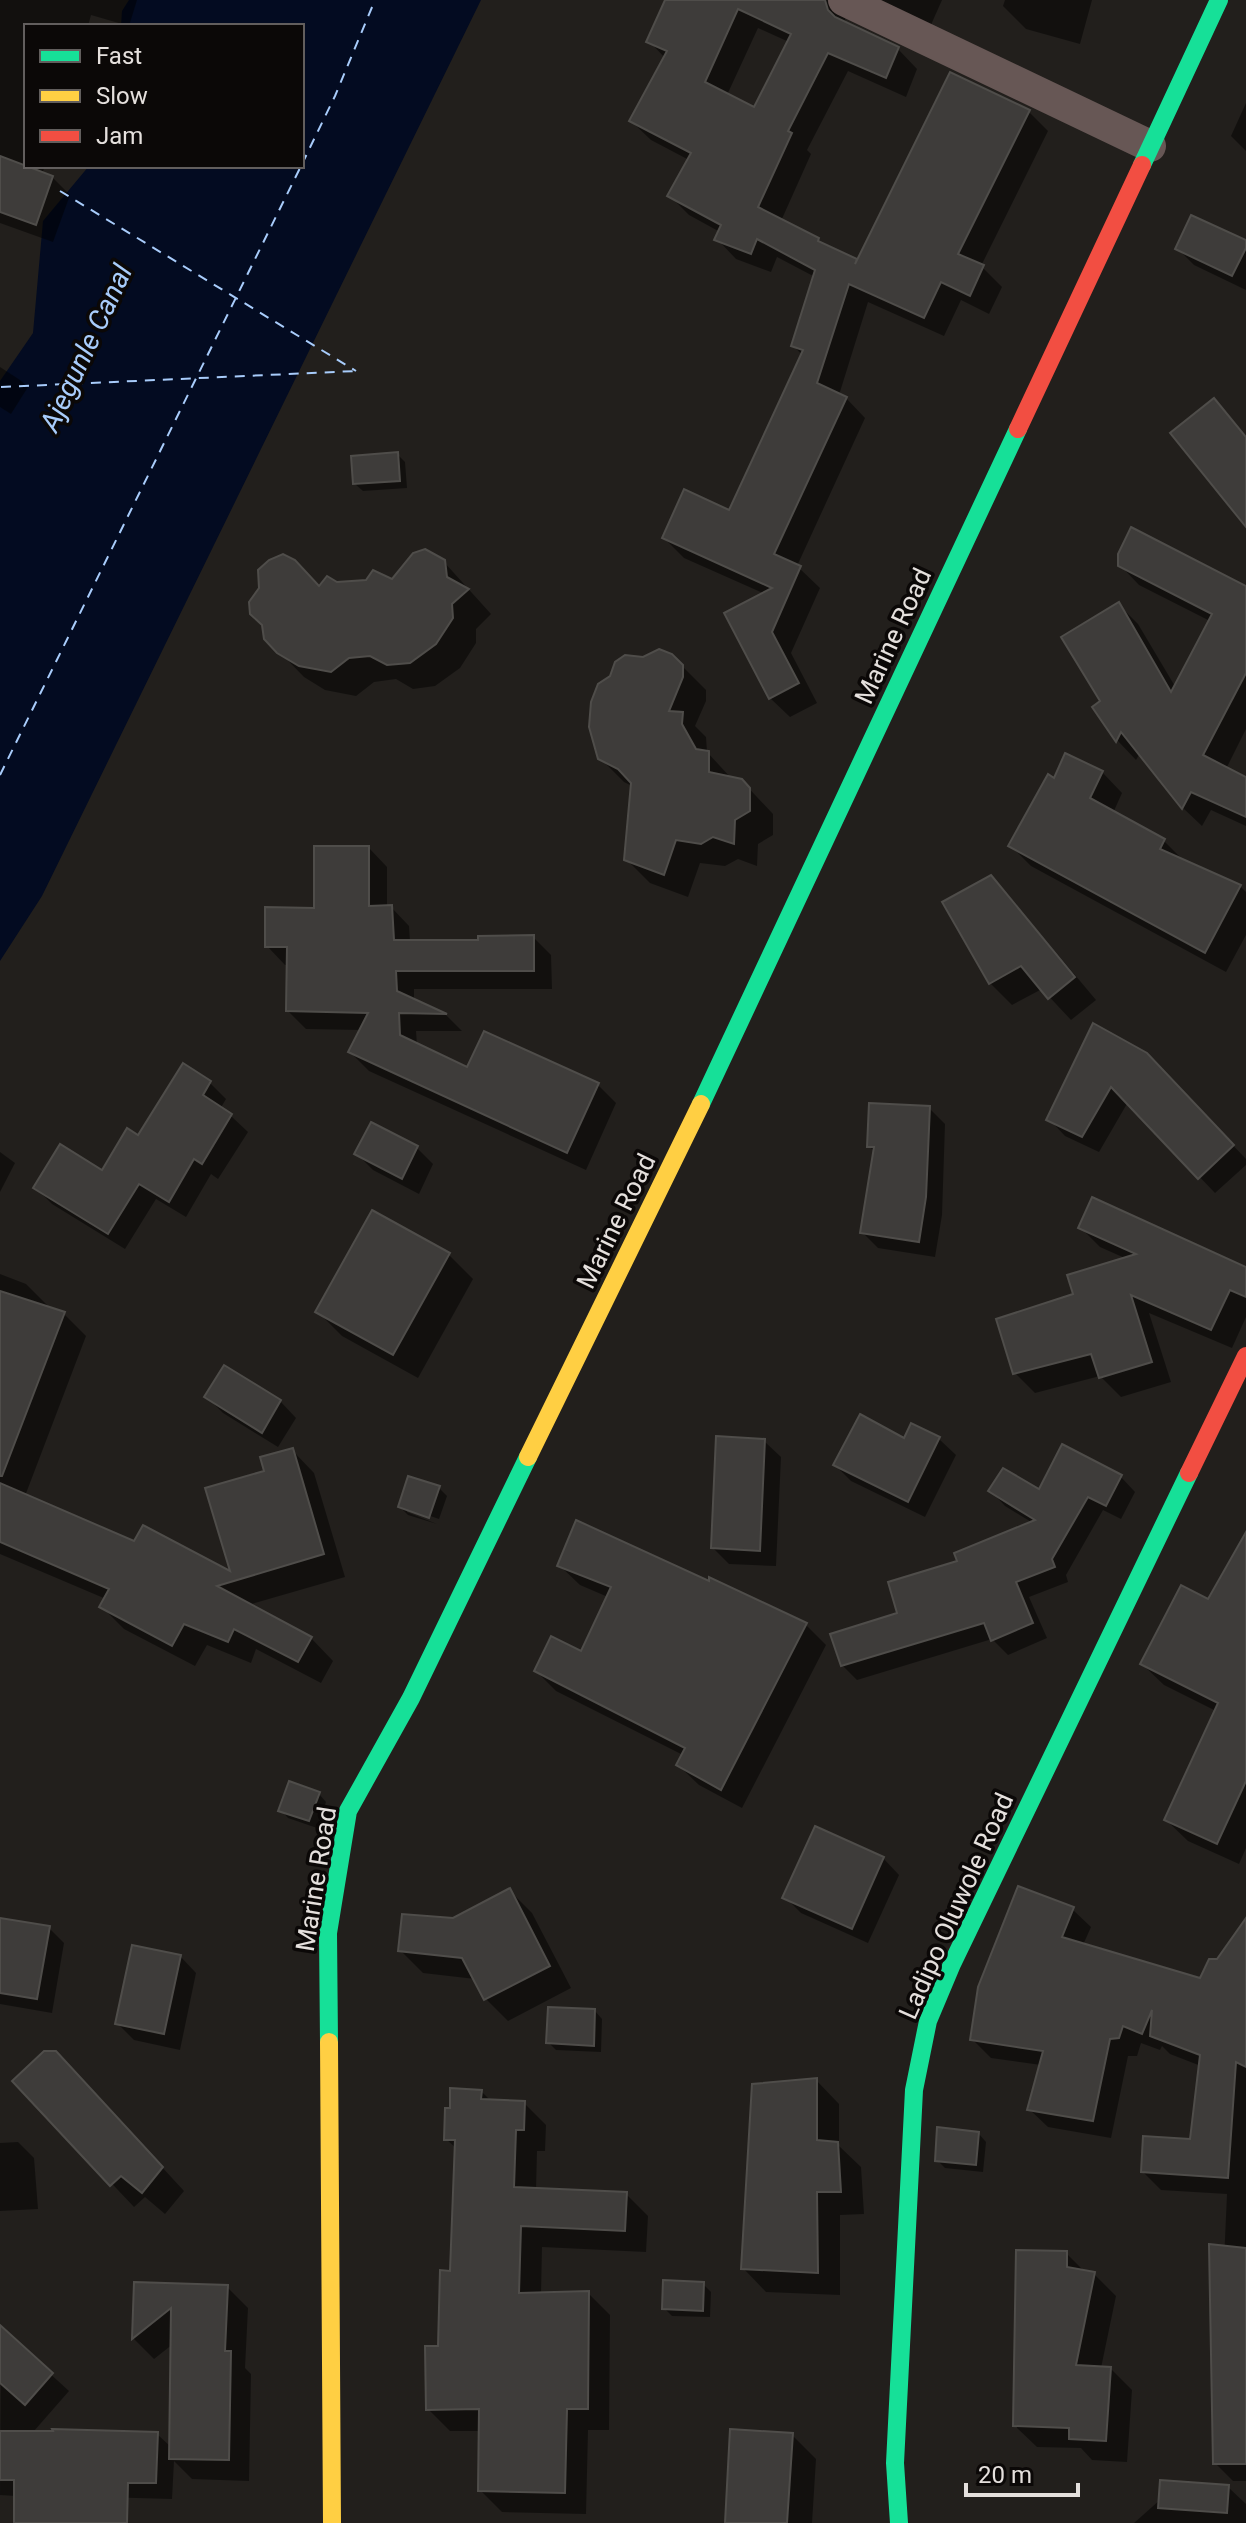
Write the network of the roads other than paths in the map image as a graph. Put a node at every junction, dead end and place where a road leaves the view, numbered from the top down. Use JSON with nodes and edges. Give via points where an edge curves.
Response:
{"nodes":[{"id":1,"x":844,"y":0,"type":"edge"},
{"id":2,"x":1219,"y":0,"type":"edge"},
{"id":3,"x":1150,"y":146,"type":"junction"},
{"id":4,"x":1246,"y":1356,"type":"edge"},
{"id":5,"x":332,"y":2523,"type":"edge"},
{"id":6,"x":899,"y":2523,"type":"edge"}],
"edges":[{"from":1,"to":3,"type":"street"},
{"from":2,"to":3,"type":"street","name":"Marine Road"},
{"from":3,"to":5,"type":"street","name":"Marine Road","via":[[734,1039],[418,1684],[348,1811],[328,1933]]},
{"from":4,"to":6,"type":"street","name":"Ladipo Oluwole Road","via":[[928,2021],[914,2090],[895,2463]]}]}
